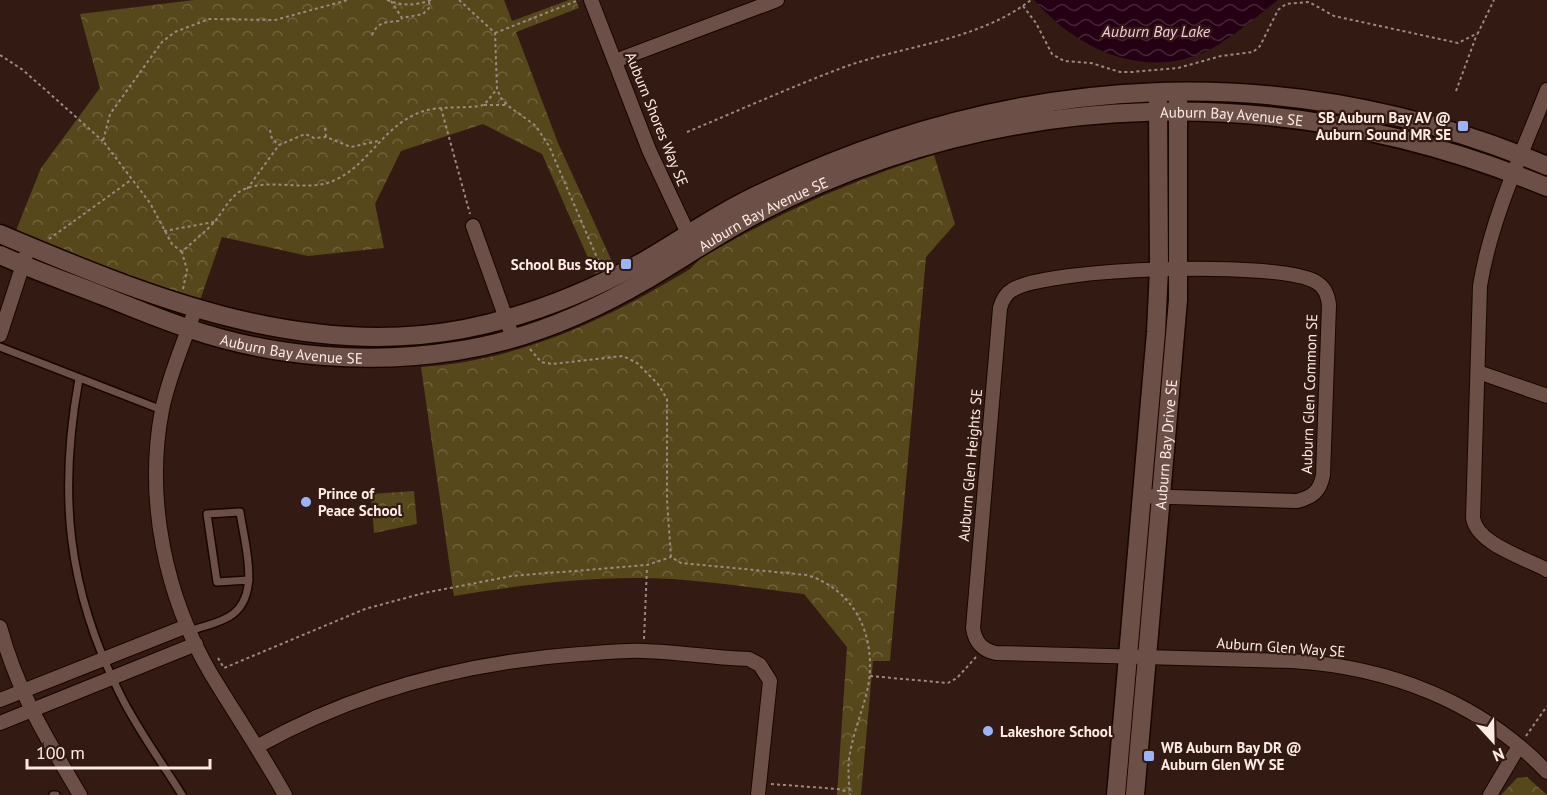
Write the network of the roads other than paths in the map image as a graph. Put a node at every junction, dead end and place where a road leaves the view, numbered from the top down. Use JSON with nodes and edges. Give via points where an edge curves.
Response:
{"nodes":[{"id":1,"x":591,"y":0,"type":"edge"},
{"id":2,"x":777,"y":0,"type":"edge"},
{"id":3,"x":762,"y":3,"type":"edge"},
{"id":4,"x":615,"y":61,"type":"junction"},
{"id":5,"x":1547,"y":90,"type":"edge"},
{"id":6,"x":1177,"y":91,"type":"junction"},
{"id":7,"x":1158,"y":92,"type":"junction"},
{"id":8,"x":1159,"y":111,"type":"junction"},
{"id":9,"x":1178,"y":111,"type":"junction"},
{"id":10,"x":1521,"y":155,"type":"junction"},
{"id":11,"x":1547,"y":166,"type":"edge"},
{"id":12,"x":1514,"y":173,"type":"junction"},
{"id":13,"x":1547,"y":187,"type":"edge"},
{"id":14,"x":473,"y":226,"type":"road end"},
{"id":15,"x":0,"y":234,"type":"edge"},
{"id":16,"x":691,"y":241,"type":"junction"},
{"id":17,"x":36,"y":249,"type":"junction"},
{"id":18,"x":0,"y":255,"type":"edge"},
{"id":19,"x":22,"y":265,"type":"junction"},
{"id":20,"x":1159,"y":268,"type":"junction"},
{"id":21,"x":1179,"y":268,"type":"junction"},
{"id":22,"x":195,"y":310,"type":"junction"},
{"id":23,"x":506,"y":319,"type":"junction"},
{"id":24,"x":189,"y":329,"type":"junction"},
{"id":25,"x":0,"y":335,"type":"edge"},
{"id":26,"x":520,"y":340,"type":"junction"},
{"id":27,"x":0,"y":347,"type":"edge"},
{"id":28,"x":1478,"y":372,"type":"junction"},
{"id":29,"x":79,"y":379,"type":"junction"},
{"id":30,"x":1547,"y":396,"type":"edge"},
{"id":31,"x":162,"y":410,"type":"junction"},
{"id":32,"x":1142,"y":496,"type":"junction"},
{"id":33,"x":1161,"y":496,"type":"junction"},
{"id":34,"x":1547,"y":570,"type":"edge"},
{"id":35,"x":249,"y":580,"type":"junction"},
{"id":36,"x":0,"y":627,"type":"edge"},
{"id":37,"x":191,"y":634,"type":"junction"},
{"id":38,"x":1128,"y":656,"type":"junction"},
{"id":39,"x":1147,"y":657,"type":"junction"},
{"id":40,"x":105,"y":658,"type":"junction"},
{"id":41,"x":113,"y":678,"type":"junction"},
{"id":42,"x":22,"y":692,"type":"junction"},
{"id":43,"x":0,"y":700,"type":"edge"},
{"id":44,"x":30,"y":711,"type":"junction"},
{"id":45,"x":0,"y":723,"type":"edge"},
{"id":46,"x":258,"y":746,"type":"junction"},
{"id":47,"x":1519,"y":746,"type":"junction"},
{"id":48,"x":1547,"y":772,"type":"edge"},
{"id":49,"x":759,"y":789,"type":"edge"},
{"id":50,"x":75,"y":793,"type":"edge"},
{"id":51,"x":182,"y":795,"type":"edge"},
{"id":52,"x":285,"y":795,"type":"edge"},
{"id":53,"x":1116,"y":795,"type":"edge"},
{"id":54,"x":1135,"y":795,"type":"edge"},
{"id":55,"x":1490,"y":795,"type":"edge"}],
"edges":[{"from":1,"to":4,"type":"street","name":"Auburn Shores Way SE"},
{"from":2,"to":3,"type":"street"},
{"from":3,"to":4,"type":"street"},
{"from":4,"to":16,"type":"street","name":"Auburn Shores Way SE","via":[[649,150]]},
{"from":5,"to":10,"type":"street"},
{"from":6,"to":7,"type":"street","name":"Auburn Bay Avenue SE"},
{"from":6,"to":9,"type":"street","name":"Auburn Bay Drive SE"},
{"from":6,"to":10,"type":"street","name":"Auburn Bay Avenue SE","via":[[1265,95],[1373,111],[1431,125]]},
{"from":7,"to":8,"type":"street","name":"Auburn Bay Drive SE"},
{"from":7,"to":16,"type":"street","name":"Auburn Bay Avenue SE","via":[[1048,101],[911,133],[848,154],[762,192]]},
{"from":8,"to":9,"type":"street","name":"Auburn Bay Avenue SE"},
{"from":8,"to":16,"type":"street","name":"Auburn Bay Avenue SE","via":[[1052,119],[912,150],[821,184]]},
{"from":8,"to":20,"type":"street","name":"Auburn Bay Drive SE"},
{"from":9,"to":12,"type":"street","name":"Auburn Bay Avenue SE","via":[[1276,116],[1343,125],[1425,144]]},
{"from":9,"to":21,"type":"street","name":"Auburn Bay Drive SE"},
{"from":10,"to":11,"type":"street","name":"Auburn Bay Avenue SE"},
{"from":10,"to":12,"type":"street"},
{"from":12,"to":13,"type":"street","name":"Auburn Bay Avenue SE"},
{"from":12,"to":28,"type":"street","via":[[1489,241],[1480,286]]},
{"from":14,"to":23,"type":"street"},
{"from":15,"to":17,"type":"street","name":"Auburn Bay Avenue SE"},
{"from":16,"to":23,"type":"street","name":"Auburn Bay Avenue SE","via":[[546,307]]},
{"from":16,"to":26,"type":"street","name":"Auburn Bay Avenue SE","via":[[606,302]]},
{"from":17,"to":19,"type":"street"},
{"from":17,"to":22,"type":"street","name":"Auburn Bay Avenue SE"},
{"from":18,"to":19,"type":"street","name":"Auburn Bay Avenue SE"},
{"from":19,"to":24,"type":"street","name":"Auburn Bay Avenue SE"},
{"from":19,"to":25,"type":"street"},
{"from":20,"to":21,"type":"street","name":"Auburn Glen Common SE"},
{"from":20,"to":32,"type":"street","name":"Auburn Bay Drive SE"},
{"from":20,"to":38,"type":"street","name":"Auburn Glen Heights SE","via":[[1023,285],[1011,290],[1002,303],[973,628],[974,637],[983,648],[996,653]]},
{"from":21,"to":33,"type":"street","name":"Auburn Bay Drive SE"},
{"from":21,"to":33,"type":"street","name":"Auburn Glen Common SE","via":[[1308,278],[1326,292],[1329,305],[1323,475],[1316,493],[1297,501]]},
{"from":22,"to":23,"type":"street","name":"Auburn Bay Avenue SE","via":[[276,329],[334,335],[422,334]]},
{"from":22,"to":24,"type":"street"},
{"from":23,"to":26,"type":"street"},
{"from":24,"to":26,"type":"street","name":"Auburn Bay Avenue SE","via":[[242,343],[317,355],[361,357],[404,357]]},
{"from":24,"to":31,"type":"street"},
{"from":27,"to":29,"type":"lane"},
{"from":28,"to":30,"type":"street"},
{"from":28,"to":34,"type":"street","via":[[1474,526],[1486,540]]},
{"from":29,"to":31,"type":"lane"},
{"from":29,"to":40,"type":"lane","via":[[68,444],[70,521],[82,596]]},
{"from":31,"to":37,"type":"street","via":[[156,456],[162,541],[176,598]]},
{"from":32,"to":33,"type":"street","name":"Auburn Glen Common SE"},
{"from":32,"to":38,"type":"street","name":"Auburn Bay Drive SE"},
{"from":33,"to":39,"type":"street","name":"Auburn Bay Drive SE"},
{"from":35,"to":35,"type":"lane","via":[[218,582],[207,514],[240,512]]},
{"from":35,"to":37,"type":"lane","via":[[245,601],[232,615]]},
{"from":36,"to":42,"type":"street"},
{"from":37,"to":40,"type":"street"},
{"from":37,"to":41,"type":"street"},
{"from":37,"to":46,"type":"street"},
{"from":38,"to":39,"type":"street","name":"Auburn Glen Way SE"},
{"from":38,"to":53,"type":"street","name":"Auburn Bay Drive SE"},
{"from":39,"to":47,"type":"street","name":"Auburn Glen Way SE","via":[[1321,663],[1383,674],[1445,698]]},
{"from":39,"to":54,"type":"street","name":"Auburn Bay Drive SE"},
{"from":40,"to":41,"type":"lane"},
{"from":40,"to":42,"type":"street"},
{"from":41,"to":44,"type":"street"},
{"from":41,"to":51,"type":"lane"},
{"from":42,"to":43,"type":"street"},
{"from":42,"to":44,"type":"street"},
{"from":44,"to":45,"type":"street"},
{"from":44,"to":50,"type":"street"},
{"from":46,"to":49,"type":"street","via":[[296,724],[386,689],[473,667],[540,657],[644,651],[749,659],[760,664],[770,681]]},
{"from":46,"to":52,"type":"street"},
{"from":47,"to":48,"type":"street","name":"Auburn Glen Way SE"},
{"from":47,"to":55,"type":"street"}]}
